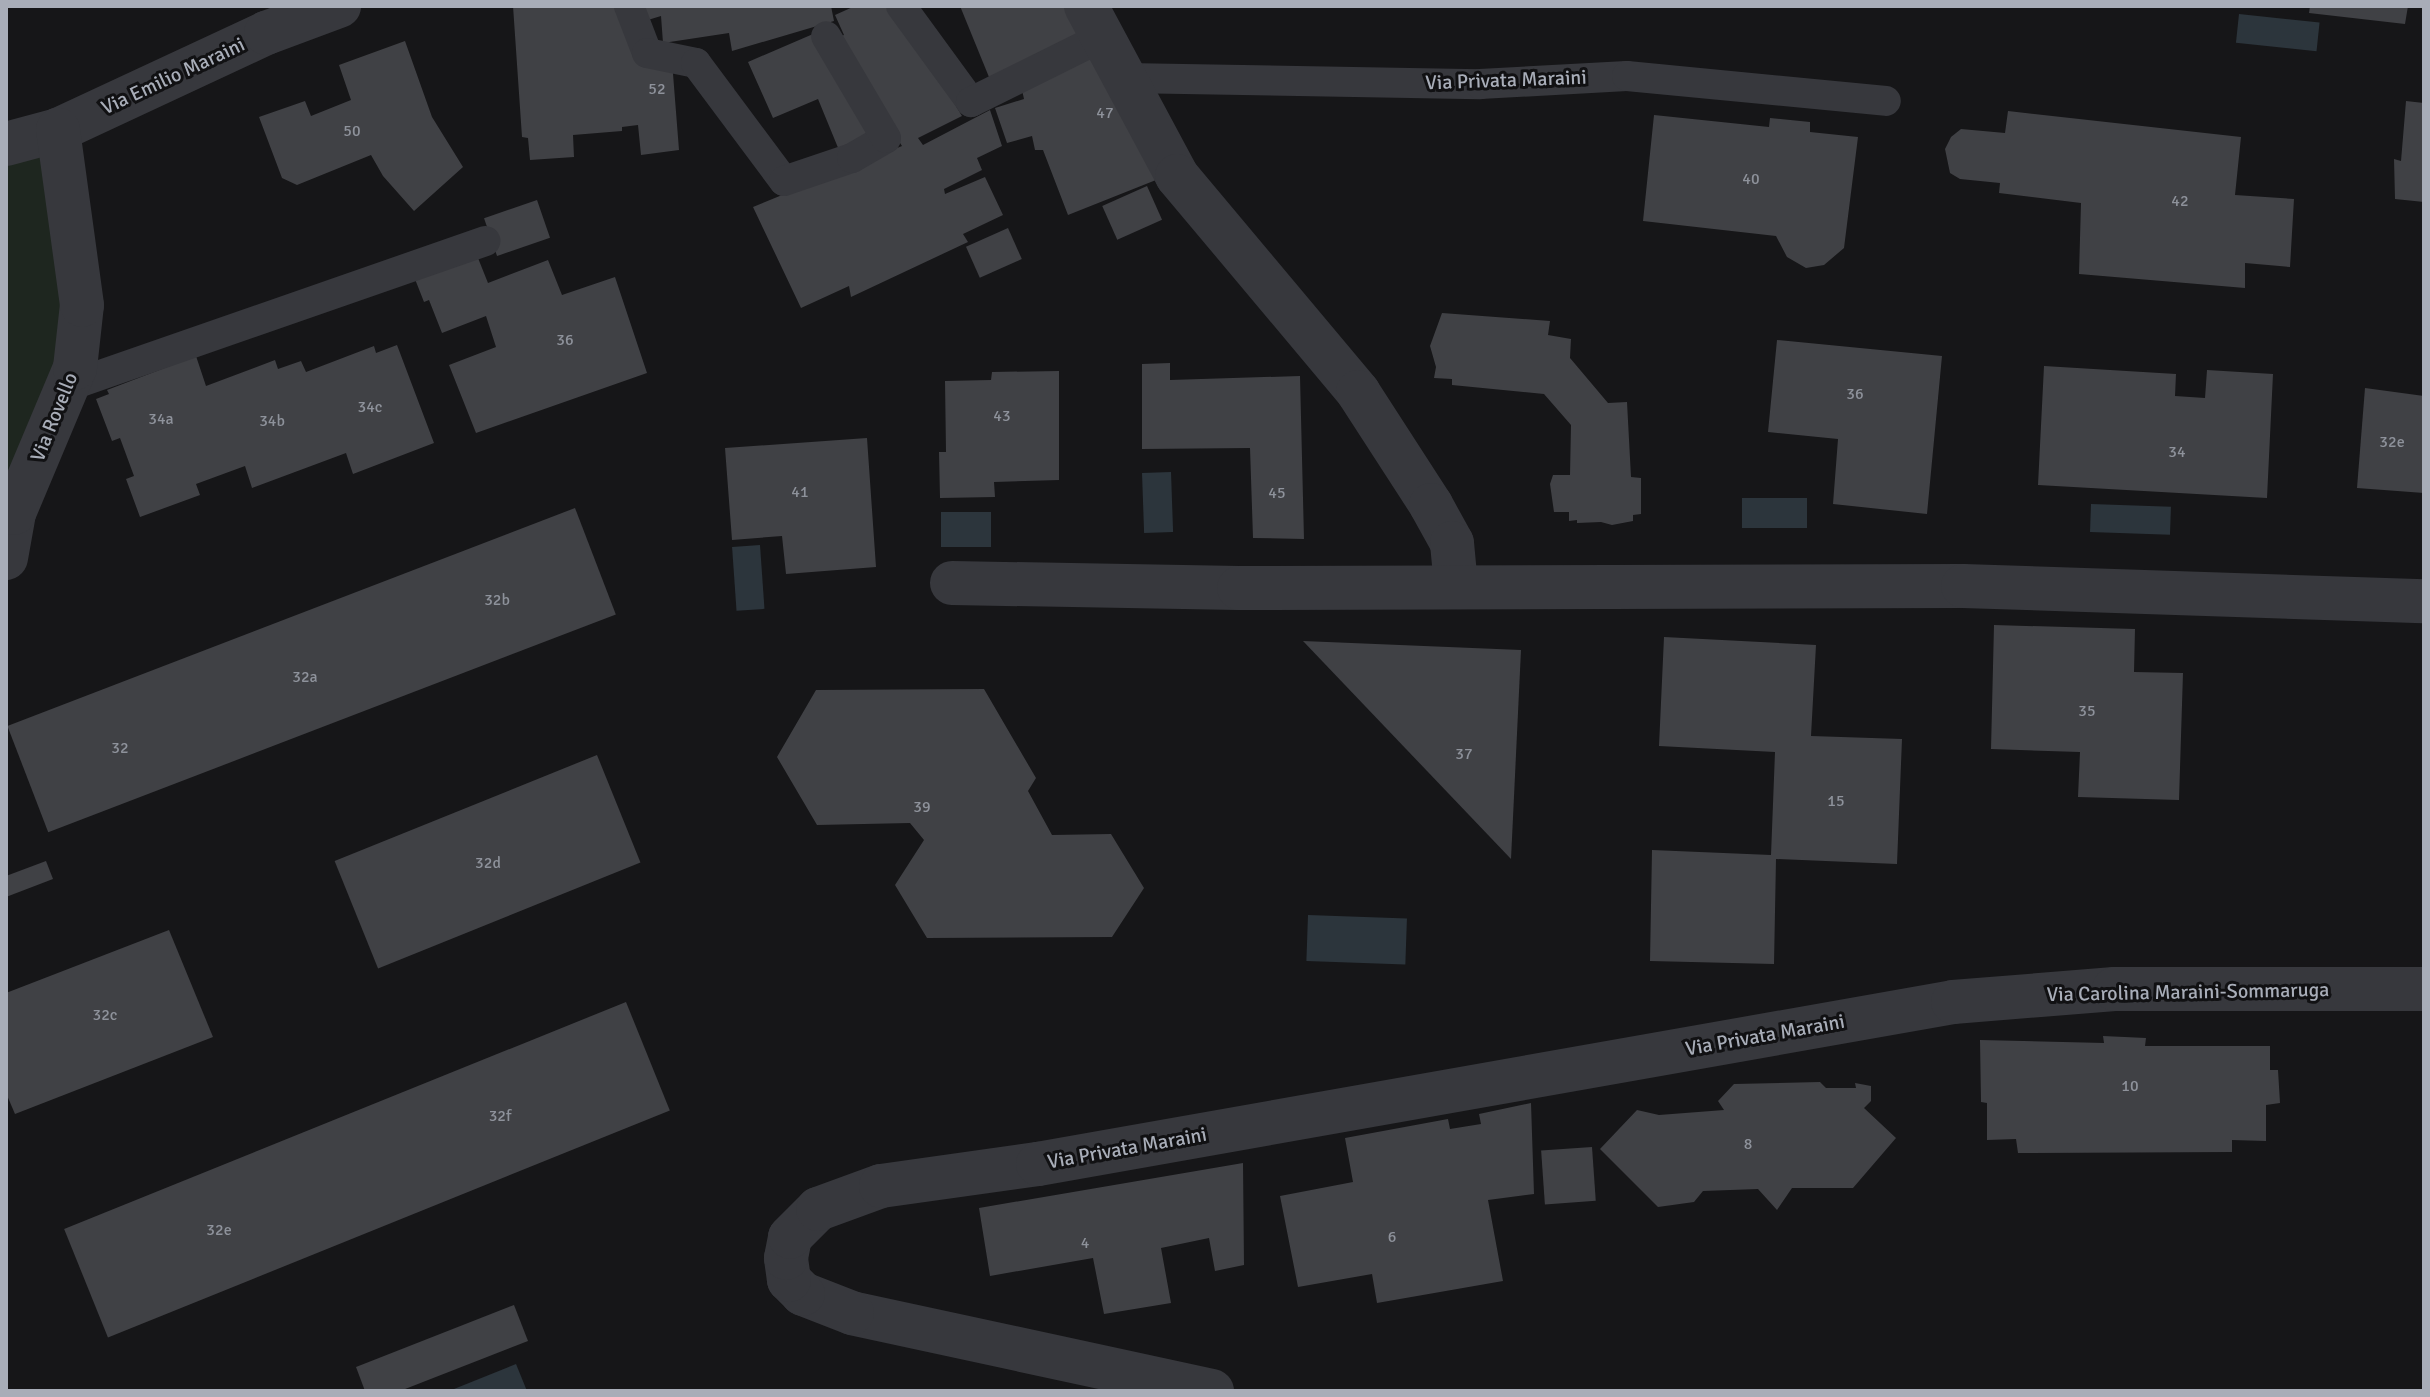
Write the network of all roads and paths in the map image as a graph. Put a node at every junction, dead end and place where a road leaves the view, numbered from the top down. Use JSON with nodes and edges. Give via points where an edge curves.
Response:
{"nodes":[{"id":1,"x":339,"y":6,"type":"edge"},
{"id":2,"x":629,"y":6,"type":"edge"},
{"id":3,"x":901,"y":6,"type":"edge"},
{"id":4,"x":1094,"y":22,"type":"edge"},
{"id":5,"x":826,"y":36,"type":"dead end"},
{"id":6,"x":1125,"y":78,"type":"junction"},
{"id":7,"x":1886,"y":101,"type":"dead end"},
{"id":8,"x":58,"y":130,"type":"junction"},
{"id":9,"x":6,"y":144,"type":"edge"},
{"id":10,"x":486,"y":241,"type":"dead end"},
{"id":11,"x":69,"y":386,"type":"junction"},
{"id":12,"x":6,"y":558,"type":"edge"},
{"id":13,"x":952,"y":583,"type":"dead end"},
{"id":14,"x":1456,"y":586,"type":"junction"},
{"id":15,"x":2424,"y":601,"type":"edge"},
{"id":16,"x":2424,"y":989,"type":"edge"},
{"id":17,"x":1953,"y":1002,"type":"joint"},
{"id":18,"x":1212,"y":1391,"type":"edge"}],
"edges":[{"from":1,"to":8,"type":"street","name":"Via Emilio Maraini","via":[[266,33]]},
{"from":2,"to":5,"type":"lane","via":[[647,53],[696,63],[784,181],[852,158],[886,138]]},
{"from":3,"to":4,"type":"lane","via":[[971,102]]},
{"from":4,"to":6,"type":"street"},
{"from":6,"to":7,"type":"lane","name":"Via Privata Maraini","via":[[1480,84],[1627,76]]},
{"from":6,"to":14,"type":"street","via":[[1177,176],[1366,404],[1452,543]]},
{"from":8,"to":9,"type":"street","name":"Via Emilio Maraini"},
{"from":8,"to":11,"type":"street","name":"Via Rovello","via":[[82,305]]},
{"from":10,"to":11,"type":"lane"},
{"from":11,"to":12,"type":"street","name":"Via Rovello","via":[[14,513]]},
{"from":13,"to":14,"type":"street"},
{"from":14,"to":15,"type":"street","via":[[1963,586]]},
{"from":16,"to":17,"type":"street","name":"Via Carolina Maraini-Sommaruga","via":[[2114,989]]},
{"from":17,"to":18,"type":"street","name":"Via Privata Maraini","via":[[1038,1164],[881,1186],[818,1209],[790,1237],[789,1280],[803,1294],[852,1313]]}]}
